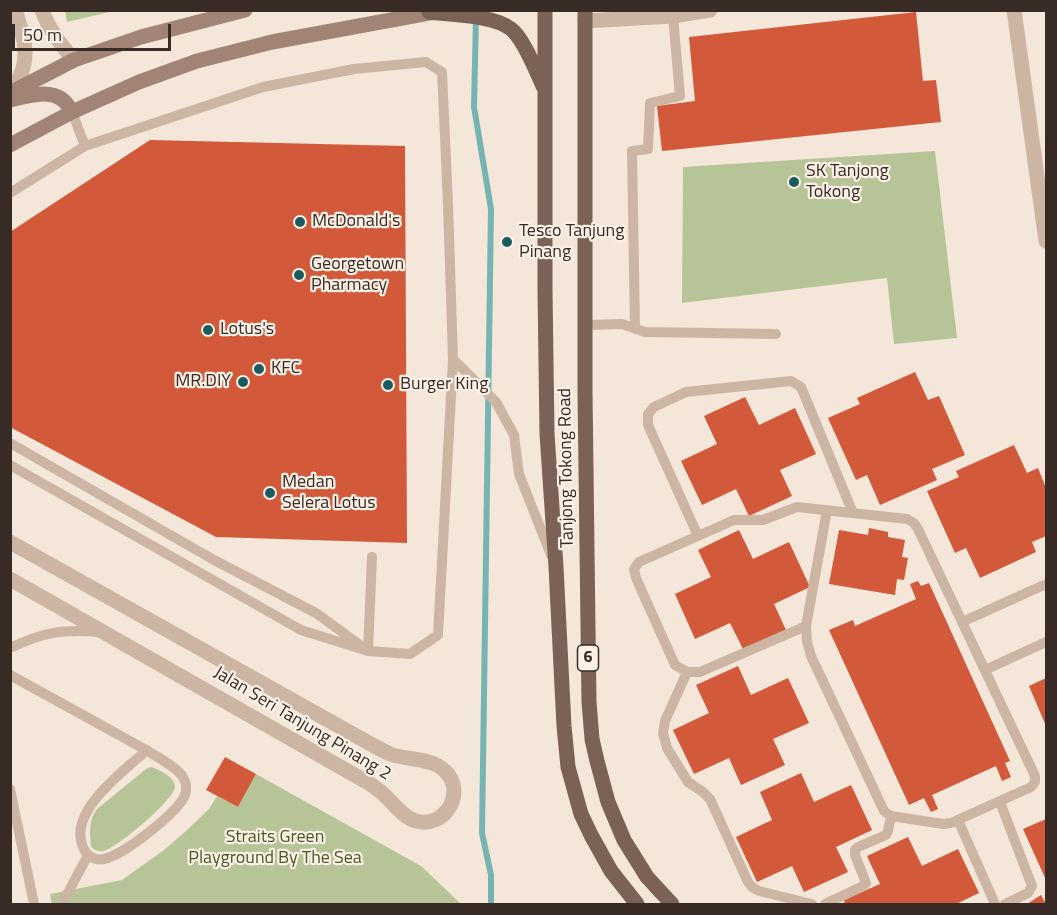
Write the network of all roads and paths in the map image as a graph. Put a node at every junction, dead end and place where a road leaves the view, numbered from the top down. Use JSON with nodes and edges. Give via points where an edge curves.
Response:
{"nodes":[{"id":1,"x":15,"y":10,"type":"edge"},
{"id":2,"x":42,"y":10,"type":"edge"},
{"id":3,"x":245,"y":10,"type":"edge"},
{"id":4,"x":545,"y":10,"type":"edge"},
{"id":5,"x":710,"y":10,"type":"edge"},
{"id":6,"x":1014,"y":10,"type":"edge"},
{"id":7,"x":436,"y":11,"type":"edge"},
{"id":8,"x":585,"y":16,"type":"edge"},
{"id":9,"x":673,"y":16,"type":"junction"},
{"id":10,"x":74,"y":60,"type":"junction"},
{"id":11,"x":545,"y":89,"type":"junction"},
{"id":12,"x":11,"y":95,"type":"edge"},
{"id":13,"x":72,"y":112,"type":"junction"},
{"id":14,"x":10,"y":145,"type":"edge"},
{"id":15,"x":85,"y":146,"type":"junction"},
{"id":16,"x":10,"y":194,"type":"edge"},
{"id":17,"x":1047,"y":241,"type":"edge"},
{"id":18,"x":586,"y":326,"type":"junction"},
{"id":19,"x":635,"y":329,"type":"junction"},
{"id":20,"x":776,"y":334,"type":"dead end"},
{"id":21,"x":453,"y":359,"type":"junction"},
{"id":22,"x":10,"y":443,"type":"edge"},
{"id":23,"x":10,"y":465,"type":"edge"},
{"id":24,"x":827,"y":510,"type":"junction"},
{"id":25,"x":853,"y":513,"type":"junction"},
{"id":26,"x":698,"y":536,"type":"junction"},
{"id":27,"x":10,"y":542,"type":"edge"},
{"id":28,"x":372,"y":557,"type":"dead end"},
{"id":29,"x":556,"y":567,"type":"junction"},
{"id":30,"x":10,"y":579,"type":"edge"},
{"id":31,"x":1047,"y":584,"type":"edge"},
{"id":32,"x":962,"y":622,"type":"junction"},
{"id":33,"x":806,"y":626,"type":"junction"},
{"id":34,"x":105,"y":633,"type":"junction"},
{"id":35,"x":1047,"y":642,"type":"edge"},
{"id":36,"x":10,"y":648,"type":"edge"},
{"id":37,"x":368,"y":651,"type":"junction"},
{"id":38,"x":986,"y":670,"type":"junction"},
{"id":39,"x":687,"y":672,"type":"junction"},
{"id":40,"x":10,"y":675,"type":"edge"},
{"id":41,"x":147,"y":750,"type":"junction"},
{"id":42,"x":10,"y":789,"type":"edge"},
{"id":43,"x":999,"y":801,"type":"junction"},
{"id":44,"x":891,"y":816,"type":"junction"},
{"id":45,"x":958,"y":820,"type":"junction"},
{"id":46,"x":88,"y":855,"type":"junction"},
{"id":47,"x":33,"y":904,"type":"edge"},
{"id":48,"x":63,"y":904,"type":"edge"},
{"id":49,"x":638,"y":904,"type":"edge"},
{"id":50,"x":672,"y":904,"type":"edge"},
{"id":51,"x":812,"y":904,"type":"edge"},
{"id":52,"x":825,"y":904,"type":"edge"},
{"id":53,"x":995,"y":904,"type":"edge"},
{"id":54,"x":1005,"y":904,"type":"edge"}],
"edges":[{"from":1,"to":12,"type":"street","via":[[25,58]]},
{"from":2,"to":10,"type":"street","via":[[58,41]]},
{"from":3,"to":10,"type":"main road","via":[[141,37]]},
{"from":4,"to":11,"type":"main road","name":"Tanjong Tokong Road","number":"6"},
{"from":5,"to":9,"type":"street"},
{"from":6,"to":17,"type":"street"},
{"from":7,"to":11,"type":"main road","via":[[484,18],[513,30]]},
{"from":7,"to":13,"type":"main road","via":[[272,42],[197,62]]},
{"from":8,"to":9,"type":"street"},
{"from":8,"to":18,"type":"main road","name":"Tanjong Tokong Road","number":"6"},
{"from":9,"to":19,"type":"lane","via":[[680,96],[650,103],[648,149],[632,151]]},
{"from":10,"to":12,"type":"main road"},
{"from":11,"to":29,"type":"main road","name":"Tanjong Tokong Road","number":"6","via":[[547,434]]},
{"from":12,"to":13,"type":"main road","via":[[53,95]]},
{"from":13,"to":14,"type":"main road"},
{"from":13,"to":15,"type":"lane"},
{"from":15,"to":16,"type":"lane"},
{"from":15,"to":21,"type":"lane","via":[[262,87],[354,69],[426,62],[442,72]]},
{"from":18,"to":19,"type":"lane","via":[[622,324]]},
{"from":18,"to":50,"type":"main road","name":"Tanjong Tokong Road","number":"6","via":[[592,739],[624,840],[647,877]]},
{"from":19,"to":20,"type":"lane"},
{"from":21,"to":29,"type":"lane","via":[[496,402],[514,435],[519,474]]},
{"from":21,"to":37,"type":"lane","via":[[438,635],[410,654]]},
{"from":22,"to":37,"type":"lane","via":[[214,560],[316,613]]},
{"from":23,"to":37,"type":"lane","via":[[301,630]]},
{"from":24,"to":25,"type":"lane"},
{"from":24,"to":26,"type":"lane","via":[[797,507],[763,520],[734,520]]},
{"from":24,"to":33,"type":"lane"},
{"from":25,"to":26,"type":"lane","via":[[801,387],[791,381],[686,392],[654,407],[648,414],[648,425]]},
{"from":25,"to":32,"type":"lane","via":[[914,523]]},
{"from":26,"to":39,"type":"lane","via":[[639,562],[634,569],[675,665]]},
{"from":27,"to":34,"type":"street","name":"Jalan Seri Tanjung Pinang 2","via":[[376,747],[392,755],[438,765],[452,780],[452,805],[434,820],[410,818],[366,781]]},
{"from":28,"to":37,"type":"lane"},
{"from":29,"to":49,"type":"main road","name":"Tanjong Tokong Road","number":"6","via":[[568,767],[591,835],[611,870]]},
{"from":30,"to":34,"type":"street","name":"Jalan Seri Tanjung Pinang 2"},
{"from":31,"to":32,"type":"lane"},
{"from":32,"to":38,"type":"lane"},
{"from":33,"to":39,"type":"lane","via":[[700,672]]},
{"from":33,"to":44,"type":"lane","via":[[811,656],[884,811]]},
{"from":34,"to":36,"type":"lane","via":[[54,632]]},
{"from":35,"to":38,"type":"lane"},
{"from":38,"to":43,"type":"lane","via":[[1035,776],[1031,787]]},
{"from":39,"to":51,"type":"lane","via":[[665,721],[667,748],[688,782],[710,800],[747,882],[759,891]]},
{"from":40,"to":41,"type":"lane"},
{"from":41,"to":46,"type":"lane","via":[[88,807],[80,840]]},
{"from":41,"to":46,"type":"lane","via":[[183,776],[186,784],[181,802],[157,826],[114,855],[103,860]]},
{"from":42,"to":47,"type":"lane"},
{"from":43,"to":45,"type":"lane"},
{"from":43,"to":54,"type":"lane","via":[[1032,886]]},
{"from":44,"to":45,"type":"lane","via":[[943,824]]},
{"from":44,"to":52,"type":"lane","via":[[886,835],[855,850],[866,883]]},
{"from":45,"to":53,"type":"lane"},
{"from":46,"to":48,"type":"lane"}]}
